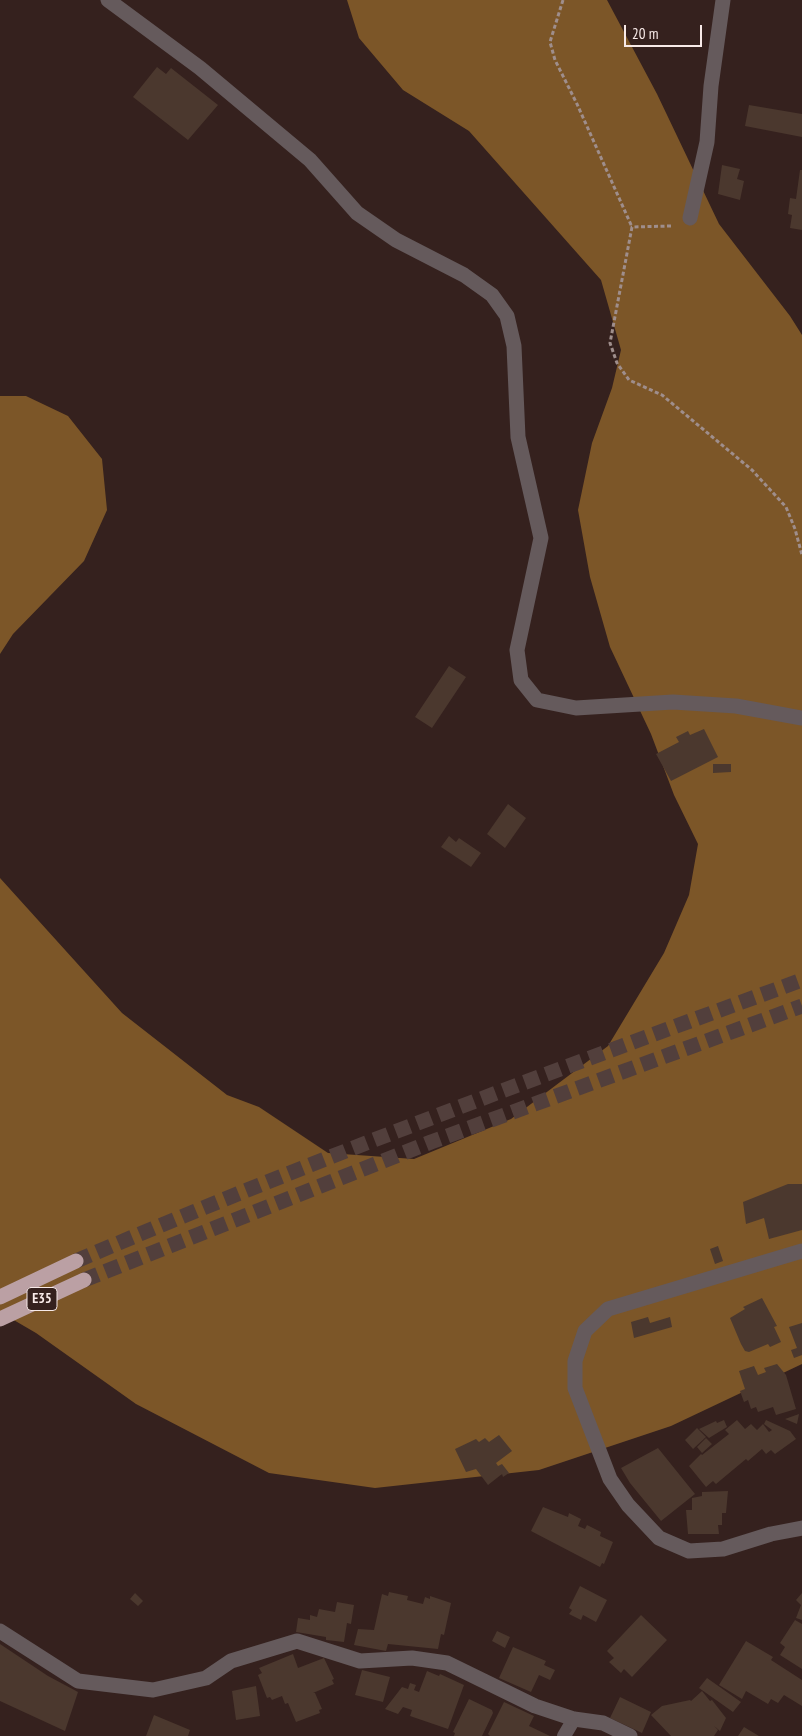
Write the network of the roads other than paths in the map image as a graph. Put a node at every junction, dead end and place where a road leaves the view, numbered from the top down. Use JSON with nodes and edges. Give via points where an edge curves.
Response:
{"nodes":[{"id":1,"x":108,"y":0,"type":"edge"},
{"id":2,"x":723,"y":0,"type":"edge"},
{"id":3,"x":690,"y":218,"type":"road end"},
{"id":4,"x":802,"y":718,"type":"edge"},
{"id":5,"x":802,"y":1251,"type":"edge"},
{"id":6,"x":76,"y":1261,"type":"tunnel mouth"},
{"id":7,"x":84,"y":1280,"type":"tunnel mouth"},
{"id":8,"x":0,"y":1297,"type":"edge"},
{"id":9,"x":0,"y":1319,"type":"edge"},
{"id":10,"x":802,"y":1528,"type":"edge"},
{"id":11,"x":0,"y":1632,"type":"edge"},
{"id":12,"x":574,"y":1719,"type":"junction"},
{"id":13,"x":564,"y":1736,"type":"edge"},
{"id":14,"x":630,"y":1736,"type":"edge"}],
"edges":[{"from":1,"to":4,"type":"street","via":[[200,68],[310,160],[357,213],[396,240],[464,275],[492,295],[507,316],[514,346],[518,437],[542,538],[517,650],[522,680],[537,700],[576,708],[672,702],[736,706]]},
{"from":2,"to":3,"type":"street","via":[[707,142]]},
{"from":5,"to":10,"type":"street","via":[[608,1309],[585,1331],[575,1361],[575,1388],[610,1479],[628,1505],[659,1538],[689,1552],[723,1549]]},
{"from":6,"to":8,"type":"highway","number":"E35"},
{"from":7,"to":9,"type":"highway","number":"E35"},
{"from":11,"to":12,"type":"street","via":[[78,1681],[153,1690],[206,1678],[231,1661],[297,1641],[360,1661],[412,1658],[447,1663],[534,1706]]},
{"from":12,"to":13,"type":"lane"},
{"from":12,"to":14,"type":"street","via":[[603,1723]]}]}
